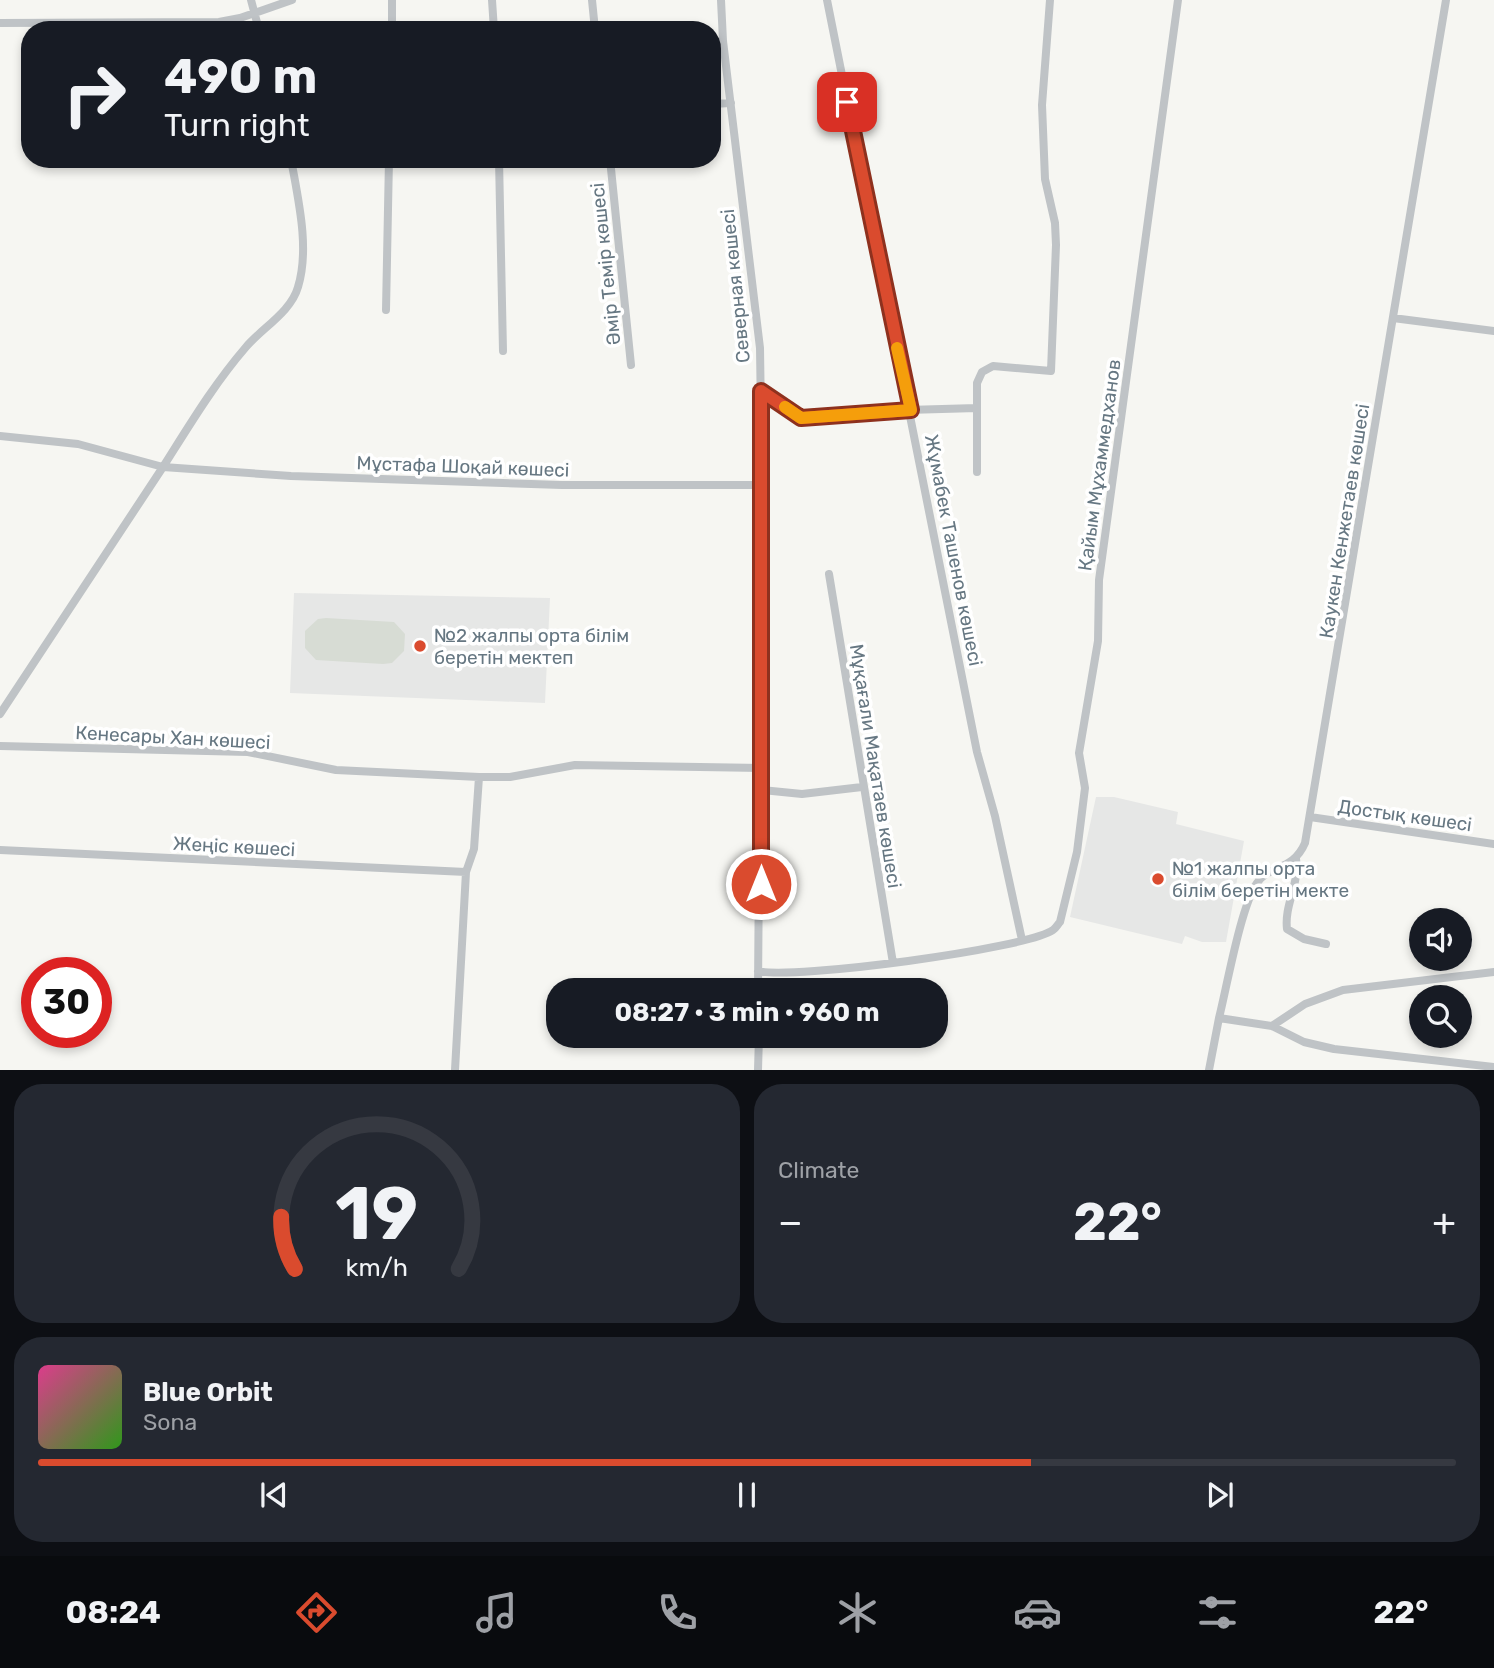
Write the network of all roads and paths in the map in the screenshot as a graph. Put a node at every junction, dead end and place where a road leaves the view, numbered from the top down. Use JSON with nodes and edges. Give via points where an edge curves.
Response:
{"nodes":[{"id":1,"x":251,"y":0,"type":"edge"},
{"id":2,"x":292,"y":0,"type":"edge"},
{"id":3,"x":393,"y":0,"type":"edge"},
{"id":4,"x":492,"y":0,"type":"edge"},
{"id":5,"x":592,"y":0,"type":"edge"},
{"id":6,"x":721,"y":0,"type":"edge"},
{"id":7,"x":827,"y":0,"type":"edge"},
{"id":8,"x":1050,"y":0,"type":"edge"},
{"id":9,"x":1178,"y":0,"type":"edge"},
{"id":10,"x":1446,"y":0,"type":"edge"},
{"id":11,"x":254,"y":11,"type":"junction"},
{"id":12,"x":224,"y":21,"type":"edge"},
{"id":13,"x":257,"y":21,"type":"edge"},
{"id":14,"x":392,"y":21,"type":"edge"},
{"id":15,"x":493,"y":21,"type":"edge"},
{"id":16,"x":594,"y":21,"type":"edge"},
{"id":17,"x":0,"y":23,"type":"edge"},
{"id":18,"x":21,"y":23,"type":"edge"},
{"id":19,"x":731,"y":103,"type":"junction"},
{"id":20,"x":721,"y":104,"type":"edge"},
{"id":21,"x":292,"y":168,"type":"edge"},
{"id":22,"x":389,"y":168,"type":"edge"},
{"id":23,"x":499,"y":168,"type":"edge"},
{"id":24,"x":611,"y":168,"type":"edge"},
{"id":25,"x":386,"y":310,"type":"dead end"},
{"id":26,"x":1393,"y":318,"type":"junction"},
{"id":27,"x":1494,"y":331,"type":"edge"},
{"id":28,"x":503,"y":351,"type":"dead end"},
{"id":29,"x":631,"y":365,"type":"dead end"},
{"id":30,"x":761,"y":391,"type":"junction"},
{"id":31,"x":976,"y":408,"type":"junction"},
{"id":32,"x":911,"y":410,"type":"junction"},
{"id":33,"x":0,"y":436,"type":"edge"},
{"id":34,"x":163,"y":467,"type":"junction"},
{"id":35,"x":976,"y":472,"type":"dead end"},
{"id":36,"x":762,"y":485,"type":"junction"},
{"id":37,"x":829,"y":574,"type":"dead end"},
{"id":38,"x":0,"y":714,"type":"edge"},
{"id":39,"x":0,"y":746,"type":"edge"},
{"id":40,"x":762,"y":768,"type":"junction"},
{"id":41,"x":479,"y":777,"type":"junction"},
{"id":42,"x":862,"y":787,"type":"junction"},
{"id":43,"x":761,"y":790,"type":"junction"},
{"id":44,"x":1310,"y":817,"type":"junction"},
{"id":45,"x":1494,"y":844,"type":"edge"},
{"id":46,"x":0,"y":850,"type":"edge"},
{"id":47,"x":1296,"y":859,"type":"junction"},
{"id":48,"x":466,"y":872,"type":"junction"},
{"id":49,"x":1021,"y":940,"type":"junction"},
{"id":50,"x":1326,"y":944,"type":"dead end"},
{"id":51,"x":893,"y":963,"type":"junction"},
{"id":52,"x":758,"y":971,"type":"junction"},
{"id":53,"x":1494,"y":972,"type":"edge"},
{"id":54,"x":758,"y":978,"type":"edge"},
{"id":55,"x":1219,"y":1018,"type":"junction"},
{"id":56,"x":1272,"y":1026,"type":"junction"},
{"id":57,"x":759,"y":1048,"type":"edge"},
{"id":58,"x":1494,"y":1067,"type":"edge"},
{"id":59,"x":455,"y":1069,"type":"edge"},
{"id":60,"x":758,"y":1069,"type":"edge"},
{"id":61,"x":1209,"y":1069,"type":"edge"}],
"edges":[{"from":1,"to":11,"type":"street"},
{"from":2,"to":11,"type":"street"},
{"from":3,"to":14,"type":"street"},
{"from":4,"to":15,"type":"street"},
{"from":5,"to":16,"type":"street"},
{"from":6,"to":19,"type":"street","name":"Северная көшесі"},
{"from":7,"to":32,"type":"street","name":"Жұмабек Ташенов көшесі"},
{"from":8,"to":31,"type":"street","via":[[1042,104],[1045,179],[1055,223],[1051,371],[993,366],[982,372],[977,383]]},
{"from":9,"to":49,"type":"street","name":"Қайым Мұхаммедханов","via":[[1099,580],[1098,641],[1079,753],[1085,788],[1077,852],[1060,922],[1053,930]]},
{"from":10,"to":26,"type":"street","name":"Каукен Кенжетаев көшесі"},
{"from":11,"to":12,"type":"street"},
{"from":11,"to":13,"type":"street"},
{"from":17,"to":18,"type":"street"},
{"from":19,"to":20,"type":"street"},
{"from":19,"to":30,"type":"street","name":"Северная көшесі"},
{"from":21,"to":34,"type":"street","via":[[302,260],[293,300],[246,347]]},
{"from":22,"to":25,"type":"street"},
{"from":23,"to":28,"type":"street"},
{"from":24,"to":29,"type":"street","name":"Әмір Темір көшесі"},
{"from":26,"to":27,"type":"street"},
{"from":26,"to":44,"type":"street","name":"Каукен Кенжетаев көшесі"},
{"from":30,"to":32,"type":"street","via":[[801,418]]},
{"from":30,"to":36,"type":"street","name":"Северная көшесі"},
{"from":31,"to":32,"type":"street"},
{"from":31,"to":35,"type":"street"},
{"from":32,"to":49,"type":"street","name":"Жұмабек Ташенов көшесі","via":[[977,752]]},
{"from":33,"to":34,"type":"street","name":"Мұстафа Шоқай көшесі","via":[[78,444]]},
{"from":34,"to":36,"type":"street","name":"Мұстафа Шоқай көшесі","via":[[562,485]]},
{"from":34,"to":38,"type":"street"},
{"from":36,"to":40,"type":"street","name":"Северная көшесі"},
{"from":37,"to":42,"type":"street","name":"Мұқағали Мақатаев көшесі"},
{"from":39,"to":41,"type":"street","name":"Кенесары Хан көшесі","via":[[248,752],[336,770]]},
{"from":40,"to":41,"type":"street","name":"Кенесары Хан көшесі","via":[[575,765],[510,777]]},
{"from":40,"to":43,"type":"street","name":"Северная көшесі"},
{"from":41,"to":48,"type":"street","via":[[474,849]]},
{"from":42,"to":43,"type":"street","via":[[813,794]]},
{"from":42,"to":51,"type":"street","name":"Мұқағали Мақатаев көшесі"},
{"from":43,"to":52,"type":"street","name":"Северная көшесі"},
{"from":44,"to":45,"type":"street","name":"Достық көшесі"},
{"from":44,"to":47,"type":"street","name":"Каукен Кенжетаев көшесі"},
{"from":46,"to":48,"type":"street","name":"Жеңіс көшесі"},
{"from":47,"to":50,"type":"street","name":"Каукен Кенжетаев көшесі","via":[[1287,929]]},
{"from":47,"to":55,"type":"street","via":[[1264,875],[1250,895]]},
{"from":48,"to":59,"type":"street"},
{"from":49,"to":51,"type":"street"},
{"from":51,"to":52,"type":"street","via":[[802,974]]},
{"from":52,"to":54,"type":"street","name":"Северная көшесі"},
{"from":53,"to":56,"type":"street","via":[[1343,990],[1305,1004]]},
{"from":55,"to":56,"type":"street"},
{"from":55,"to":61,"type":"street"},
{"from":56,"to":58,"type":"street","via":[[1304,1042],[1334,1049]]},
{"from":57,"to":60,"type":"street"}]}
